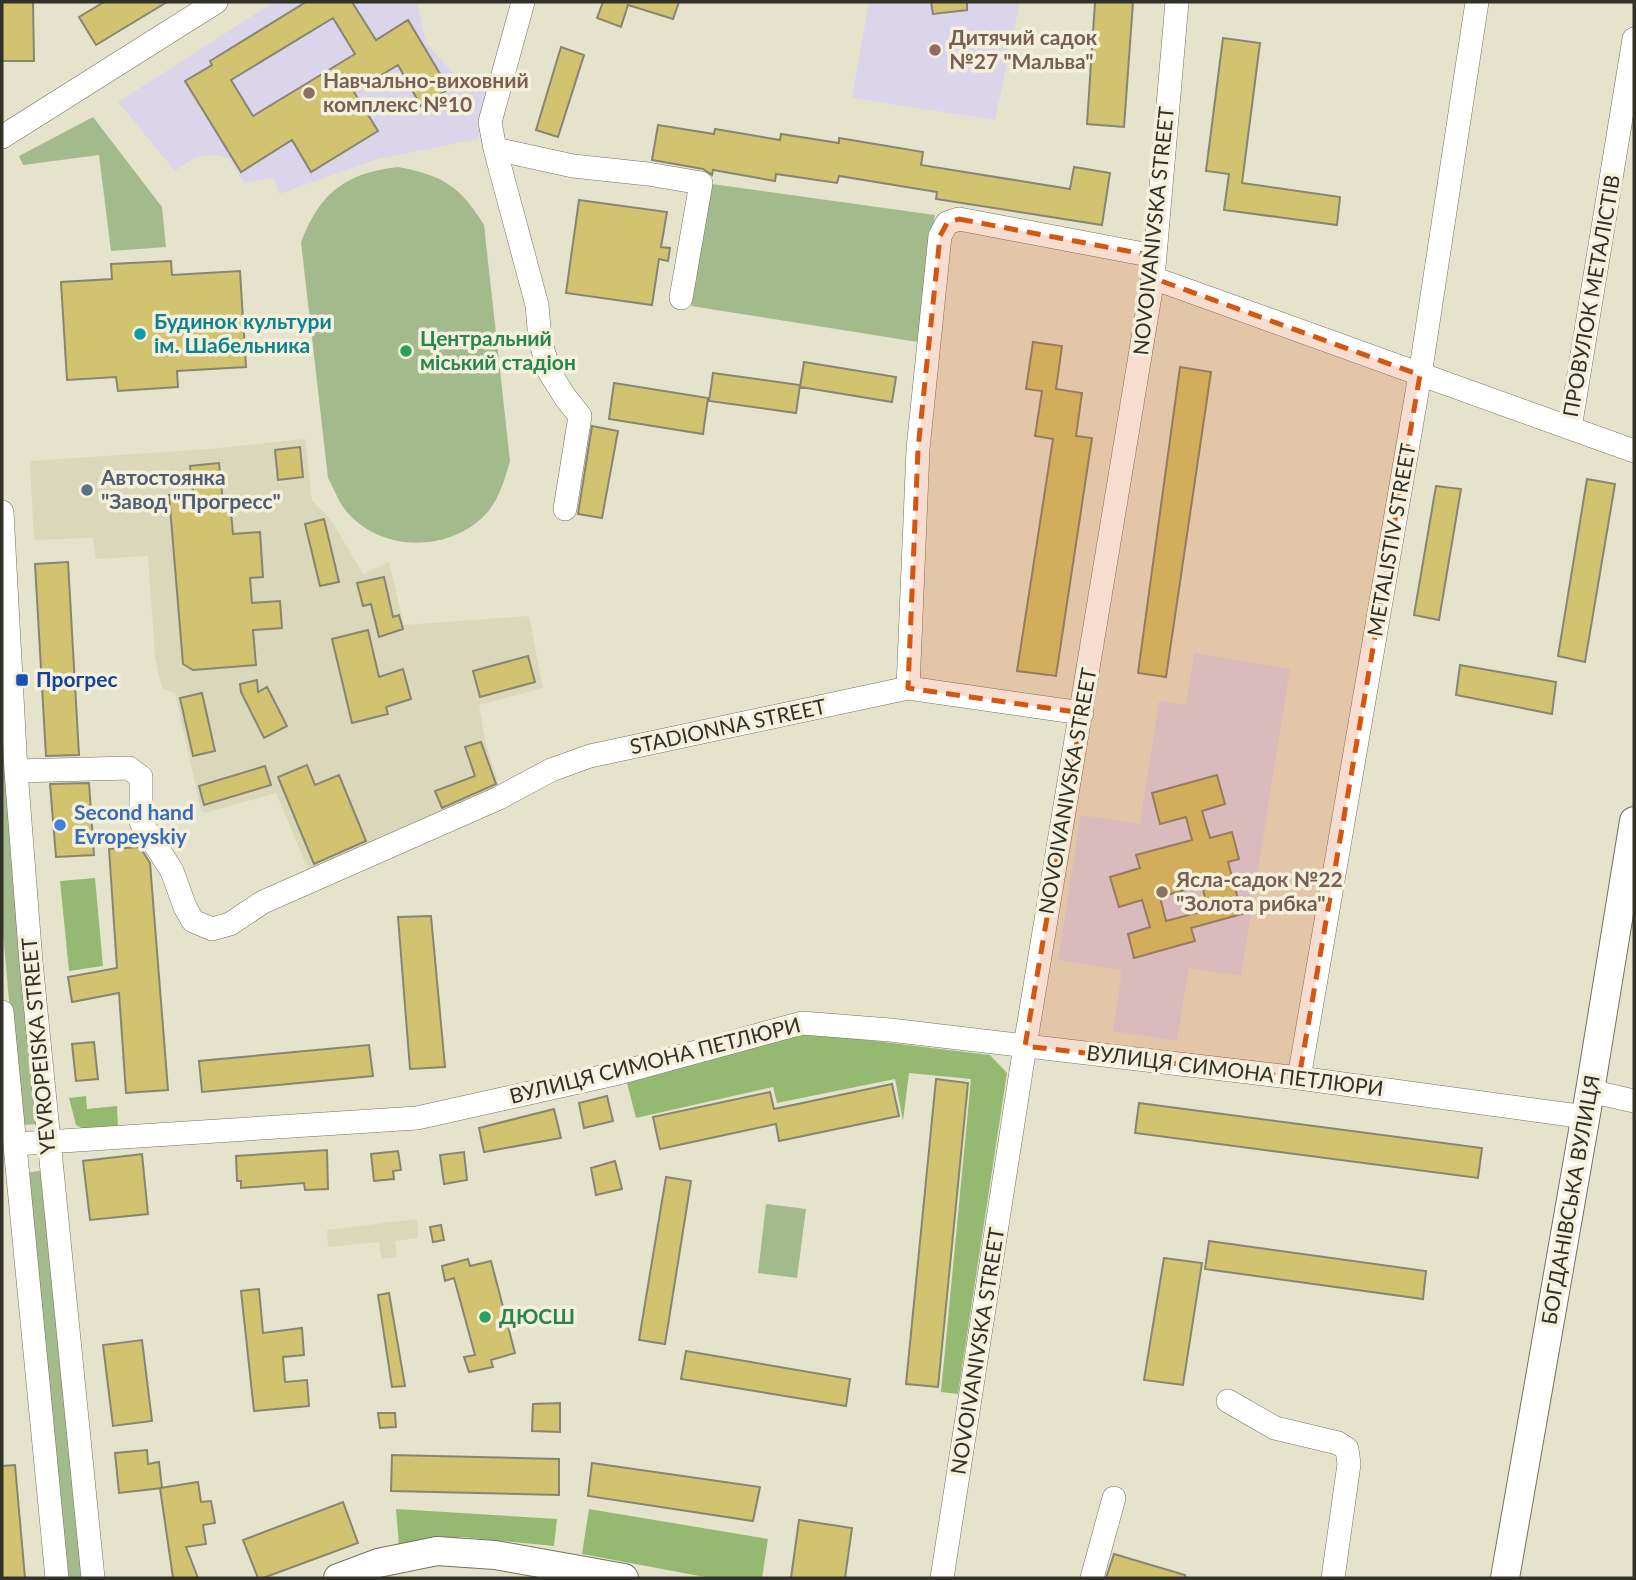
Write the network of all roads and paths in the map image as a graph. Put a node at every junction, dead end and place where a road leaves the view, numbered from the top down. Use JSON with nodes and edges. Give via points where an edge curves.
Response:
{"nodes":[{"id":1,"x":216,"y":2,"type":"edge"},
{"id":2,"x":523,"y":2,"type":"edge"},
{"id":3,"x":1177,"y":2,"type":"edge"},
{"id":4,"x":1477,"y":2,"type":"edge"},
{"id":5,"x":1634,"y":39,"type":"edge"},
{"id":6,"x":2,"y":137,"type":"edge"},
{"id":7,"x":495,"y":149,"type":"junction"},
{"id":8,"x":1154,"y":267,"type":"junction"},
{"id":9,"x":681,"y":299,"type":"dead end"},
{"id":10,"x":1420,"y":375,"type":"junction"},
{"id":11,"x":1570,"y":428,"type":"junction"},
{"id":12,"x":1634,"y":451,"type":"edge"},
{"id":13,"x":565,"y":509,"type":"dead end"},
{"id":14,"x":2,"y":512,"type":"edge"},
{"id":15,"x":908,"y":688,"type":"junction"},
{"id":16,"x":1082,"y":713,"type":"junction"},
{"id":17,"x":16,"y":771,"type":"junction"},
{"id":18,"x":1634,"y":821,"type":"edge"},
{"id":19,"x":2,"y":1012,"type":"edge"},
{"id":20,"x":1025,"y":1046,"type":"junction"},
{"id":21,"x":1299,"y":1078,"type":"junction"},
{"id":22,"x":1634,"y":1101,"type":"edge"},
{"id":23,"x":1588,"y":1104,"type":"junction"},
{"id":24,"x":49,"y":1143,"type":"junction"},
{"id":25,"x":15,"y":1144,"type":"junction"},
{"id":26,"x":1228,"y":1401,"type":"dead end"},
{"id":27,"x":1114,"y":1498,"type":"dead end"},
{"id":28,"x":57,"y":1578,"type":"edge"},
{"id":29,"x":93,"y":1578,"type":"edge"},
{"id":30,"x":338,"y":1578,"type":"edge"},
{"id":31,"x":624,"y":1578,"type":"edge"},
{"id":32,"x":942,"y":1578,"type":"edge"},
{"id":33,"x":1092,"y":1578,"type":"edge"},
{"id":34,"x":1333,"y":1578,"type":"edge"},
{"id":35,"x":1505,"y":1578,"type":"edge"}],
"edges":[{"from":1,"to":6,"type":"street"},
{"from":2,"to":7,"type":"street","via":[[490,122]]},
{"from":3,"to":8,"type":"street","name":"NOVOIVANIVSKA STREET"},
{"from":4,"to":10,"type":"street","name":"METALISTIV STREET"},
{"from":5,"to":11,"type":"street","name":"ПРОВУЛОК МЕТАЛІСТІВ"},
{"from":7,"to":9,"type":"street","via":[[573,166],[701,183]]},
{"from":7,"to":13,"type":"street","via":[[537,305],[540,340],[550,373],[580,416]]},
{"from":8,"to":10,"type":"street"},
{"from":8,"to":15,"type":"street","via":[[959,219],[947,223],[940,236],[918,449]]},
{"from":8,"to":16,"type":"street","name":"NOVOIVANIVSKA STREET"},
{"from":10,"to":11,"type":"street"},
{"from":10,"to":21,"type":"street","name":"METALISTIV STREET"},
{"from":11,"to":12,"type":"street"},
{"from":14,"to":17,"type":"street","name":"YEVROPEISKA STREET"},
{"from":15,"to":16,"type":"street"},
{"from":15,"to":17,"type":"street","name":"STADIONNA STREET","via":[[590,756],[551,770],[212,929],[192,920],[172,871],[141,822],[141,777],[129,768]]},
{"from":16,"to":20,"type":"street","name":"NOVOIVANIVSKA STREET"},
{"from":17,"to":24,"type":"street","name":"YEVROPEISKA STREET"},
{"from":18,"to":23,"type":"main road","name":"БОГДАНІВСЬКА ВУЛИЦЯ"},
{"from":19,"to":25,"type":"street","name":"YEVROPEISKA STREET"},
{"from":20,"to":21,"type":"street","name":"ВУЛИЦЯ СИМОНА ПЕТЛЮРИ"},
{"from":20,"to":24,"type":"street","name":"ВУЛИЦЯ СИМОНА ПЕТЛЮРИ","via":[[802,1023],[619,1073],[417,1118]]},
{"from":20,"to":32,"type":"street","name":"NOVOIVANIVSKA STREET"},
{"from":21,"to":23,"type":"street","name":"ВУЛИЦЯ СИМОНА ПЕТЛЮРИ"},
{"from":22,"to":23,"type":"street","name":"ВУЛИЦЯ СИМОНА ПЕТЛЮРИ"},
{"from":23,"to":35,"type":"main road","name":"БОГДАНІВСЬКА ВУЛИЦЯ"},
{"from":24,"to":25,"type":"street","name":"ВУЛИЦЯ СИМОНА ПЕТЛЮРИ"},
{"from":24,"to":29,"type":"street","name":"YEVROPEISKA STREET"},
{"from":25,"to":28,"type":"street","name":"YEVROPEISKA STREET"},
{"from":26,"to":34,"type":"street","via":[[1275,1428],[1347,1449],[1349,1464]]},
{"from":27,"to":33,"type":"street"},
{"from":30,"to":31,"type":"main road","via":[[378,1563],[437,1551],[495,1555]]}]}
